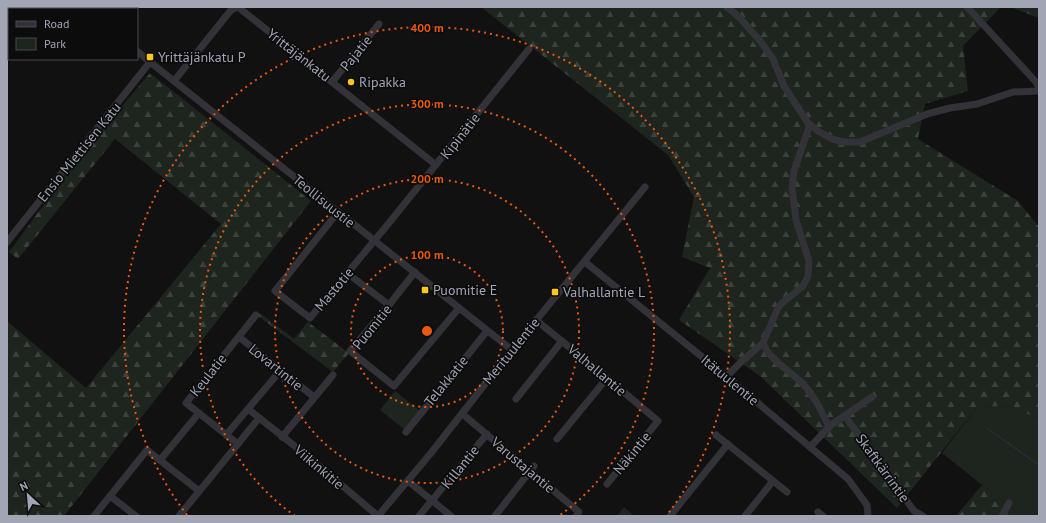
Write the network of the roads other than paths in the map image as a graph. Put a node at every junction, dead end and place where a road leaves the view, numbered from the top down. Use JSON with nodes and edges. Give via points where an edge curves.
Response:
{"nodes":[{"id":1,"x":727,"y":7,"type":"edge"},
{"id":2,"x":967,"y":7,"type":"edge"},
{"id":3,"x":379,"y":24,"type":"dead end"},
{"id":4,"x":529,"y":49,"type":"dead end"},
{"id":5,"x":138,"y":52,"type":"edge"},
{"id":6,"x":150,"y":62,"type":"junction"},
{"id":7,"x":174,"y":81,"type":"junction"},
{"id":8,"x":332,"y":82,"type":"junction"},
{"id":9,"x":1039,"y":90,"type":"edge"},
{"id":10,"x":810,"y":124,"type":"junction"},
{"id":11,"x":436,"y":165,"type":"junction"},
{"id":12,"x":645,"y":188,"type":"dead end"},
{"id":13,"x":338,"y":212,"type":"junction"},
{"id":14,"x":375,"y":240,"type":"junction"},
{"id":15,"x":7,"y":242,"type":"edge"},
{"id":16,"x":585,"y":262,"type":"junction"},
{"id":17,"x":415,"y":272,"type":"junction"},
{"id":18,"x":347,"y":273,"type":"junction"},
{"id":19,"x":389,"y":306,"type":"junction"},
{"id":20,"x":459,"y":308,"type":"junction"},
{"id":21,"x":256,"y":315,"type":"dead end"},
{"id":22,"x":536,"y":320,"type":"junction"},
{"id":23,"x":487,"y":331,"type":"junction"},
{"id":24,"x":239,"y":337,"type":"junction"},
{"id":25,"x":562,"y":341,"type":"junction"},
{"id":26,"x":763,"y":343,"type":"junction"},
{"id":27,"x":512,"y":350,"type":"junction"},
{"id":28,"x":280,"y":371,"type":"junction"},
{"id":29,"x":333,"y":375,"type":"dead end"},
{"id":30,"x":726,"y":377,"type":"junction"},
{"id":31,"x":607,"y":378,"type":"junction"},
{"id":32,"x":314,"y":397,"type":"junction"},
{"id":33,"x":872,"y":397,"type":"dead end"},
{"id":34,"x":516,"y":399,"type":"dead end"},
{"id":35,"x":248,"y":409,"type":"junction"},
{"id":36,"x":199,"y":413,"type":"junction"},
{"id":37,"x":845,"y":416,"type":"junction"},
{"id":38,"x":466,"y":417,"type":"dead end"},
{"id":39,"x":259,"y":418,"type":"junction"},
{"id":40,"x":658,"y":421,"type":"joint"},
{"id":41,"x":829,"y":427,"type":"junction"},
{"id":42,"x":406,"y":432,"type":"dead end"},
{"id":43,"x":487,"y":434,"type":"junction"},
{"id":44,"x":226,"y":435,"type":"junction"},
{"id":45,"x":716,"y":435,"type":"dead end"},
{"id":46,"x":282,"y":437,"type":"junction"},
{"id":47,"x":557,"y":439,"type":"dead end"},
{"id":48,"x":238,"y":444,"type":"junction"},
{"id":49,"x":728,"y":444,"type":"junction"},
{"id":50,"x":810,"y":447,"type":"junction"},
{"id":51,"x":160,"y":460,"type":"junction"},
{"id":52,"x":532,"y":469,"type":"junction"},
{"id":53,"x":408,"y":481,"type":"junction"},
{"id":54,"x":773,"y":481,"type":"junction"},
{"id":55,"x":606,"y":484,"type":"dead end"},
{"id":56,"x":199,"y":491,"type":"junction"},
{"id":57,"x":787,"y":492,"type":"dead end"},
{"id":58,"x":110,"y":496,"type":"junction"},
{"id":59,"x":432,"y":501,"type":"junction"},
{"id":60,"x":1008,"y":502,"type":"dead end"},
{"id":61,"x":578,"y":514,"type":"edge"},
{"id":62,"x":672,"y":515,"type":"edge"},
{"id":63,"x":94,"y":516,"type":"edge"},
{"id":64,"x":136,"y":516,"type":"edge"},
{"id":65,"x":179,"y":516,"type":"edge"},
{"id":66,"x":378,"y":516,"type":"edge"},
{"id":67,"x":419,"y":516,"type":"edge"},
{"id":68,"x":451,"y":516,"type":"edge"},
{"id":69,"x":495,"y":516,"type":"edge"},
{"id":70,"x":745,"y":516,"type":"edge"},
{"id":71,"x":868,"y":516,"type":"edge"},
{"id":72,"x":923,"y":516,"type":"edge"},
{"id":73,"x":1002,"y":516,"type":"edge"}],
"edges":[{"from":1,"to":10,"type":"street","via":[[761,42],[773,59],[784,86]]},
{"from":2,"to":9,"type":"street","via":[[1036,82]]},
{"from":3,"to":8,"type":"street","name":"Pajatie"},
{"from":4,"to":11,"type":"street","name":"Kipinätie"},
{"from":5,"to":6,"type":"street","name":"Teollisuustie"},
{"from":6,"to":7,"type":"street","name":"Teollisuustie"},
{"from":6,"to":15,"type":"street","name":"Ensio Miettisen Katu"},
{"from":7,"to":8,"type":"street","name":"Yrittäjänkatu","via":[[231,10],[238,7]]},
{"from":7,"to":13,"type":"street","name":"Teollisuustie"},
{"from":8,"to":11,"type":"street","name":"Yrittäjänkatu"},
{"from":9,"to":10,"type":"street","via":[[1013,92],[977,104],[927,114],[860,142],[832,139]]},
{"from":10,"to":26,"type":"street","via":[[794,171],[792,188],[796,220],[809,261],[808,276],[803,286],[782,303]]},
{"from":11,"to":14,"type":"street","name":"Kipinätie"},
{"from":12,"to":16,"type":"street","name":"Merituulentie"},
{"from":13,"to":14,"type":"street","name":"Teollisuustie"},
{"from":13,"to":18,"type":"street","name":"Mastotie","via":[[275,291],[310,318]]},
{"from":14,"to":17,"type":"street","name":"Teollisuustie"},
{"from":14,"to":18,"type":"street","name":"Mastotie"},
{"from":16,"to":22,"type":"street","name":"Merituulentie"},
{"from":16,"to":30,"type":"street","name":"Itätuulentie"},
{"from":17,"to":19,"type":"street","name":"Puomitie"},
{"from":17,"to":20,"type":"street","name":"Teollisuustie"},
{"from":18,"to":19,"type":"street"},
{"from":19,"to":20,"type":"street","name":"Puomitie","via":[[350,351],[394,386]]},
{"from":20,"to":23,"type":"street","name":"Teollisuustie"},
{"from":21,"to":24,"type":"street","name":"Keulatie"},
{"from":22,"to":25,"type":"street","name":"Valhallantie"},
{"from":22,"to":27,"type":"street","name":"Merituulentie"},
{"from":23,"to":27,"type":"street","name":"Teollisuustie"},
{"from":23,"to":42,"type":"street","name":"Telakkatie"},
{"from":24,"to":28,"type":"street","name":"Lovartintie"},
{"from":24,"to":36,"type":"street","name":"Keulatie","via":[[186,403]]},
{"from":25,"to":31,"type":"street","name":"Valhallantie"},
{"from":25,"to":34,"type":"street"},
{"from":26,"to":30,"type":"street"},
{"from":26,"to":41,"type":"street","via":[[771,356],[812,395]]},
{"from":27,"to":53,"type":"street","name":"Merituulentie"},
{"from":28,"to":32,"type":"street","name":"Lovartintie"},
{"from":28,"to":35,"type":"street"},
{"from":29,"to":32,"type":"street"},
{"from":30,"to":50,"type":"street","name":"Itätuulentie"},
{"from":31,"to":40,"type":"street","name":"Valhallantie"},
{"from":31,"to":47,"type":"street"},
{"from":32,"to":46,"type":"street"},
{"from":33,"to":37,"type":"street"},
{"from":35,"to":39,"type":"street","name":"Viikinkitie"},
{"from":35,"to":44,"type":"street"},
{"from":36,"to":44,"type":"street","name":"Keulatie"},
{"from":36,"to":51,"type":"street"},
{"from":37,"to":41,"type":"street"},
{"from":37,"to":72,"type":"street","name":"Skaftkärrintie","via":[[914,511]]},
{"from":38,"to":43,"type":"street","name":"Varustajantie"},
{"from":39,"to":46,"type":"street","name":"Viikinkitie"},
{"from":39,"to":48,"type":"street"},
{"from":40,"to":55,"type":"street","name":"Näkintie"},
{"from":41,"to":50,"type":"street"},
{"from":43,"to":52,"type":"street","name":"Varustajantie"},
{"from":43,"to":59,"type":"street","name":"Killantie"},
{"from":44,"to":48,"type":"street","name":"Keulatie"},
{"from":45,"to":49,"type":"street"},
{"from":46,"to":66,"type":"street","name":"Viikinkitie"},
{"from":48,"to":56,"type":"street"},
{"from":49,"to":54,"type":"street"},
{"from":49,"to":62,"type":"street"},
{"from":50,"to":71,"type":"street","name":"Itätuulentie","via":[[848,479],[867,505]]},
{"from":51,"to":56,"type":"street"},
{"from":51,"to":58,"type":"street","via":[[147,450]]},
{"from":52,"to":61,"type":"street","name":"Varustajantie"},
{"from":52,"to":69,"type":"street"},
{"from":53,"to":59,"type":"street"},
{"from":53,"to":66,"type":"street","name":"Merituulentie"},
{"from":54,"to":57,"type":"street"},
{"from":54,"to":70,"type":"street"},
{"from":56,"to":65,"type":"street"},
{"from":58,"to":63,"type":"street"},
{"from":58,"to":64,"type":"street"},
{"from":59,"to":67,"type":"street","name":"Killantie"},
{"from":59,"to":68,"type":"street"},
{"from":60,"to":73,"type":"street"}]}
